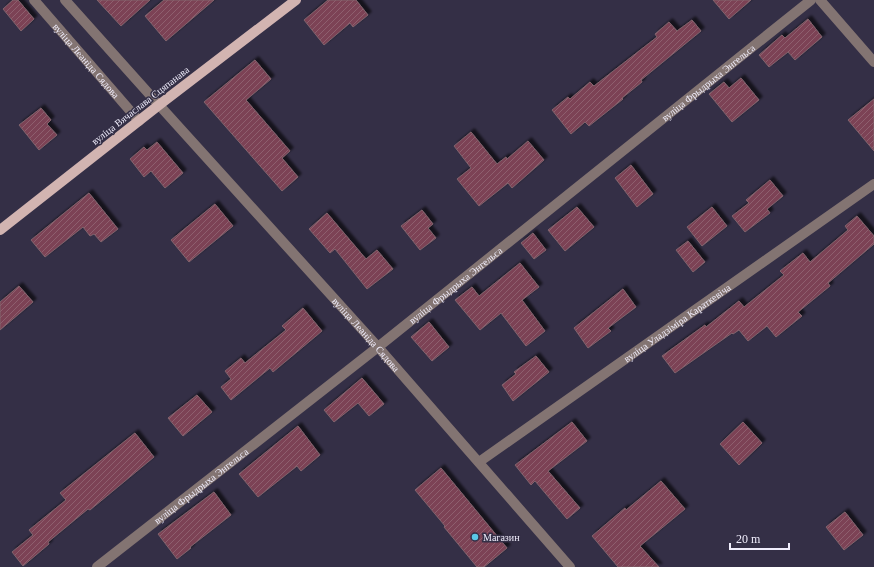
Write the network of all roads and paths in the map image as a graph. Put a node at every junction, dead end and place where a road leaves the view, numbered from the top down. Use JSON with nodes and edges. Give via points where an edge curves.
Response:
{"nodes":[{"id":1,"x":34,"y":0,"type":"edge"},
{"id":2,"x":65,"y":0,"type":"edge"},
{"id":3,"x":296,"y":0,"type":"edge"},
{"id":4,"x":811,"y":0,"type":"edge"},
{"id":5,"x":820,"y":0,"type":"edge"},
{"id":6,"x":874,"y":62,"type":"edge"},
{"id":7,"x":158,"y":105,"type":"junction"},
{"id":8,"x":139,"y":121,"type":"junction"},
{"id":9,"x":874,"y":184,"type":"edge"},
{"id":10,"x":0,"y":230,"type":"edge"},
{"id":11,"x":378,"y":347,"type":"junction"},
{"id":12,"x":479,"y":462,"type":"junction"},
{"id":13,"x":97,"y":567,"type":"edge"},
{"id":14,"x":570,"y":567,"type":"edge"}],
"edges":[{"from":1,"to":8,"type":"street","name":"вуліца Леаніда Сядова"},
{"from":2,"to":7,"type":"street","name":"вуліца Леаніда Сядова"},
{"from":3,"to":7,"type":"main road","name":"вуліца Вячаслава Сцяпанава"},
{"from":4,"to":11,"type":"street","name":"вуліца Фрыдрыха Энгельса"},
{"from":5,"to":6,"type":"street"},
{"from":7,"to":8,"type":"main road","name":"вуліца Вячаслава Сцяпанава"},
{"from":7,"to":11,"type":"street","name":"вуліца Леаніда Сядова"},
{"from":8,"to":10,"type":"main road","name":"вуліца Вячаслава Сцяпанава"},
{"from":9,"to":12,"type":"street","name":"вуліца Уладзіміра Караткевіча"},
{"from":11,"to":12,"type":"street","name":"вуліца Леаніда Сядова"},
{"from":11,"to":13,"type":"street","name":"вуліца Фрыдрыха Энгельса"},
{"from":12,"to":14,"type":"street","name":"вуліца Леаніда Сядова"}]}
